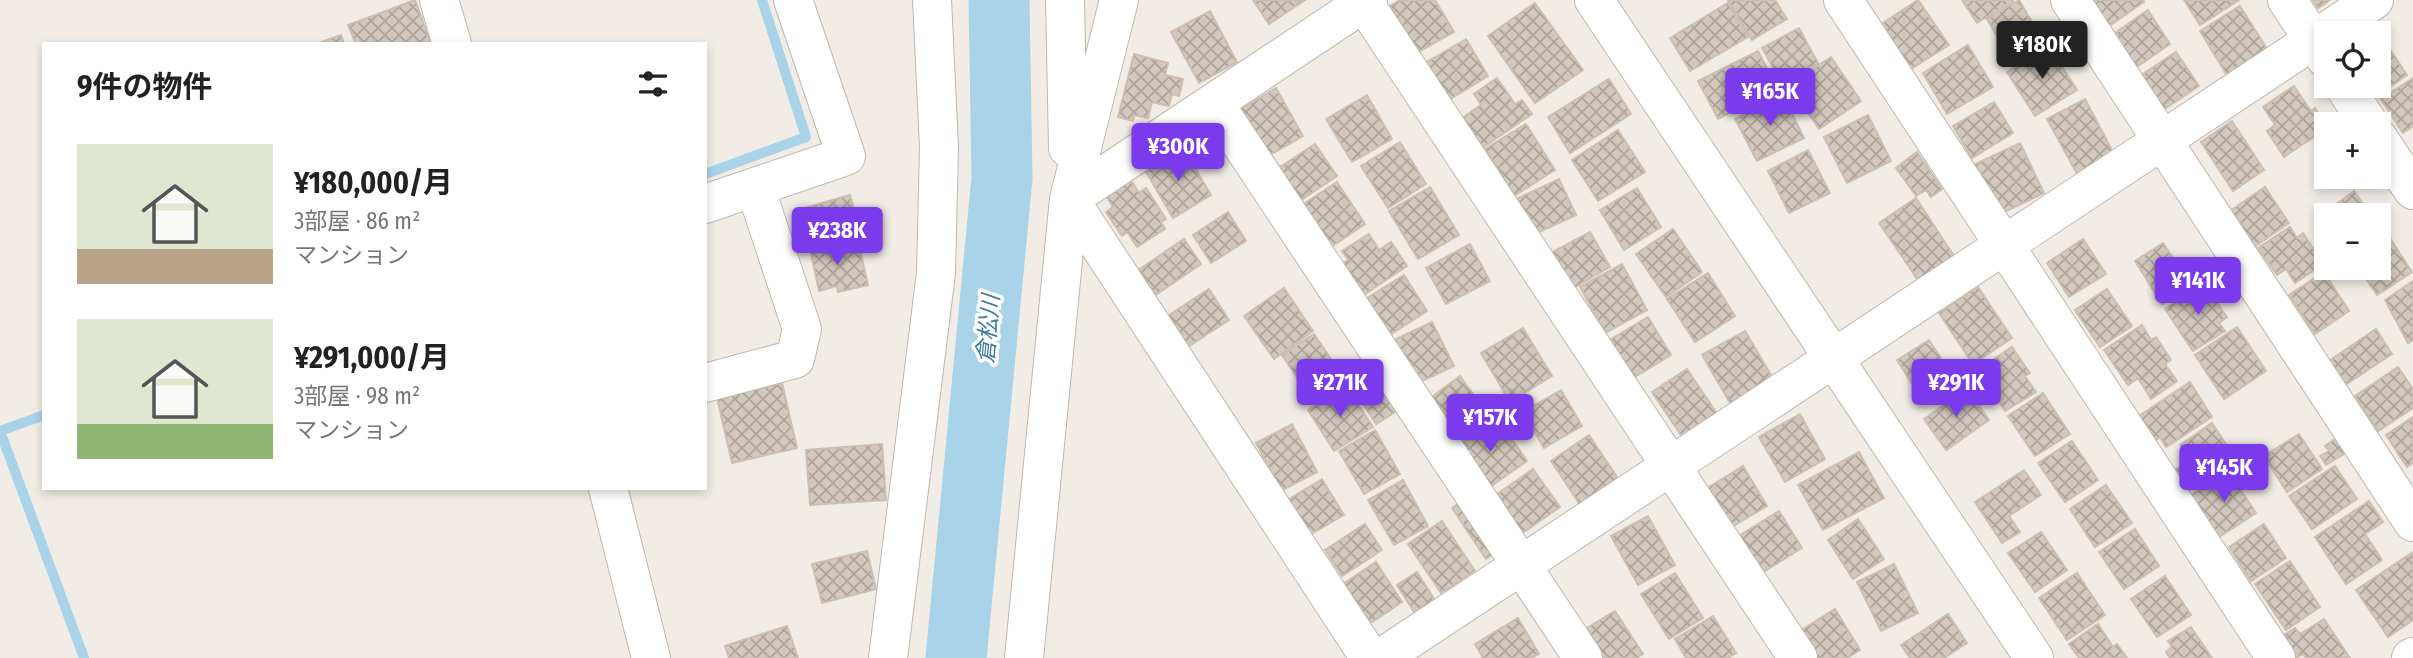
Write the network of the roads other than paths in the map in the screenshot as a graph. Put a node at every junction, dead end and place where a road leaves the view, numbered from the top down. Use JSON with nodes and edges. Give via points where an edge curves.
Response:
{"nodes":[{"id":1,"x":439,"y":0,"type":"edge"},
{"id":2,"x":793,"y":0,"type":"edge"},
{"id":3,"x":932,"y":0,"type":"edge"},
{"id":4,"x":1065,"y":0,"type":"edge"},
{"id":5,"x":1119,"y":0,"type":"edge"},
{"id":6,"x":1594,"y":0,"type":"edge"},
{"id":7,"x":1843,"y":0,"type":"edge"},
{"id":8,"x":2070,"y":0,"type":"edge"},
{"id":9,"x":2287,"y":0,"type":"edge"},
{"id":10,"x":2374,"y":0,"type":"edge"},
{"id":11,"x":1365,"y":1,"type":"edge"},
{"id":12,"x":2351,"y":21,"type":"edge"},
{"id":13,"x":2314,"y":41,"type":"edge"},
{"id":14,"x":451,"y":42,"type":"edge"},
{"id":15,"x":2314,"y":53,"type":"edge"},
{"id":16,"x":1214,"y":103,"type":"junction"},
{"id":17,"x":2162,"y":140,"type":"junction"},
{"id":18,"x":2391,"y":157,"type":"edge"},
{"id":19,"x":755,"y":187,"type":"junction"},
{"id":20,"x":2413,"y":190,"type":"edge"},
{"id":21,"x":1069,"y":199,"type":"junction"},
{"id":22,"x":707,"y":203,"type":"edge"},
{"id":23,"x":2004,"y":245,"type":"junction"},
{"id":24,"x":1834,"y":359,"type":"junction"},
{"id":25,"x":707,"y":382,"type":"edge"},
{"id":26,"x":1671,"y":466,"type":"junction"},
{"id":27,"x":609,"y":490,"type":"edge"},
{"id":28,"x":2413,"y":522,"type":"edge"},
{"id":29,"x":1522,"y":565,"type":"junction"},
{"id":30,"x":652,"y":658,"type":"edge"},
{"id":31,"x":888,"y":658,"type":"edge"},
{"id":32,"x":1024,"y":658,"type":"edge"},
{"id":33,"x":1370,"y":658,"type":"edge"},
{"id":34,"x":1381,"y":658,"type":"edge"},
{"id":35,"x":1583,"y":658,"type":"edge"},
{"id":36,"x":1798,"y":658,"type":"edge"},
{"id":37,"x":2034,"y":658,"type":"edge"},
{"id":38,"x":2276,"y":658,"type":"edge"}],
"edges":[{"from":1,"to":14,"type":"street"},
{"from":2,"to":19,"type":"street","via":[[846,156]]},
{"from":3,"to":31,"type":"street","via":[[939,147],[936,273]]},
{"from":4,"to":21,"type":"street"},
{"from":5,"to":21,"type":"street"},
{"from":6,"to":24,"type":"street"},
{"from":7,"to":23,"type":"street"},
{"from":8,"to":17,"type":"street"},
{"from":9,"to":13,"type":"street"},
{"from":10,"to":12,"type":"street"},
{"from":11,"to":16,"type":"street"},
{"from":11,"to":26,"type":"street"},
{"from":15,"to":17,"type":"street"},
{"from":16,"to":21,"type":"street"},
{"from":16,"to":29,"type":"street"},
{"from":17,"to":23,"type":"street"},
{"from":17,"to":28,"type":"street"},
{"from":18,"to":20,"type":"street"},
{"from":19,"to":22,"type":"street"},
{"from":19,"to":25,"type":"street","via":[[802,329],[795,359]]},
{"from":21,"to":32,"type":"street"},
{"from":21,"to":33,"type":"street"},
{"from":23,"to":24,"type":"street"},
{"from":23,"to":38,"type":"street"},
{"from":24,"to":26,"type":"street"},
{"from":24,"to":37,"type":"street"},
{"from":26,"to":29,"type":"street"},
{"from":26,"to":36,"type":"street"},
{"from":27,"to":30,"type":"street"},
{"from":29,"to":34,"type":"street"},
{"from":29,"to":35,"type":"street"}]}
